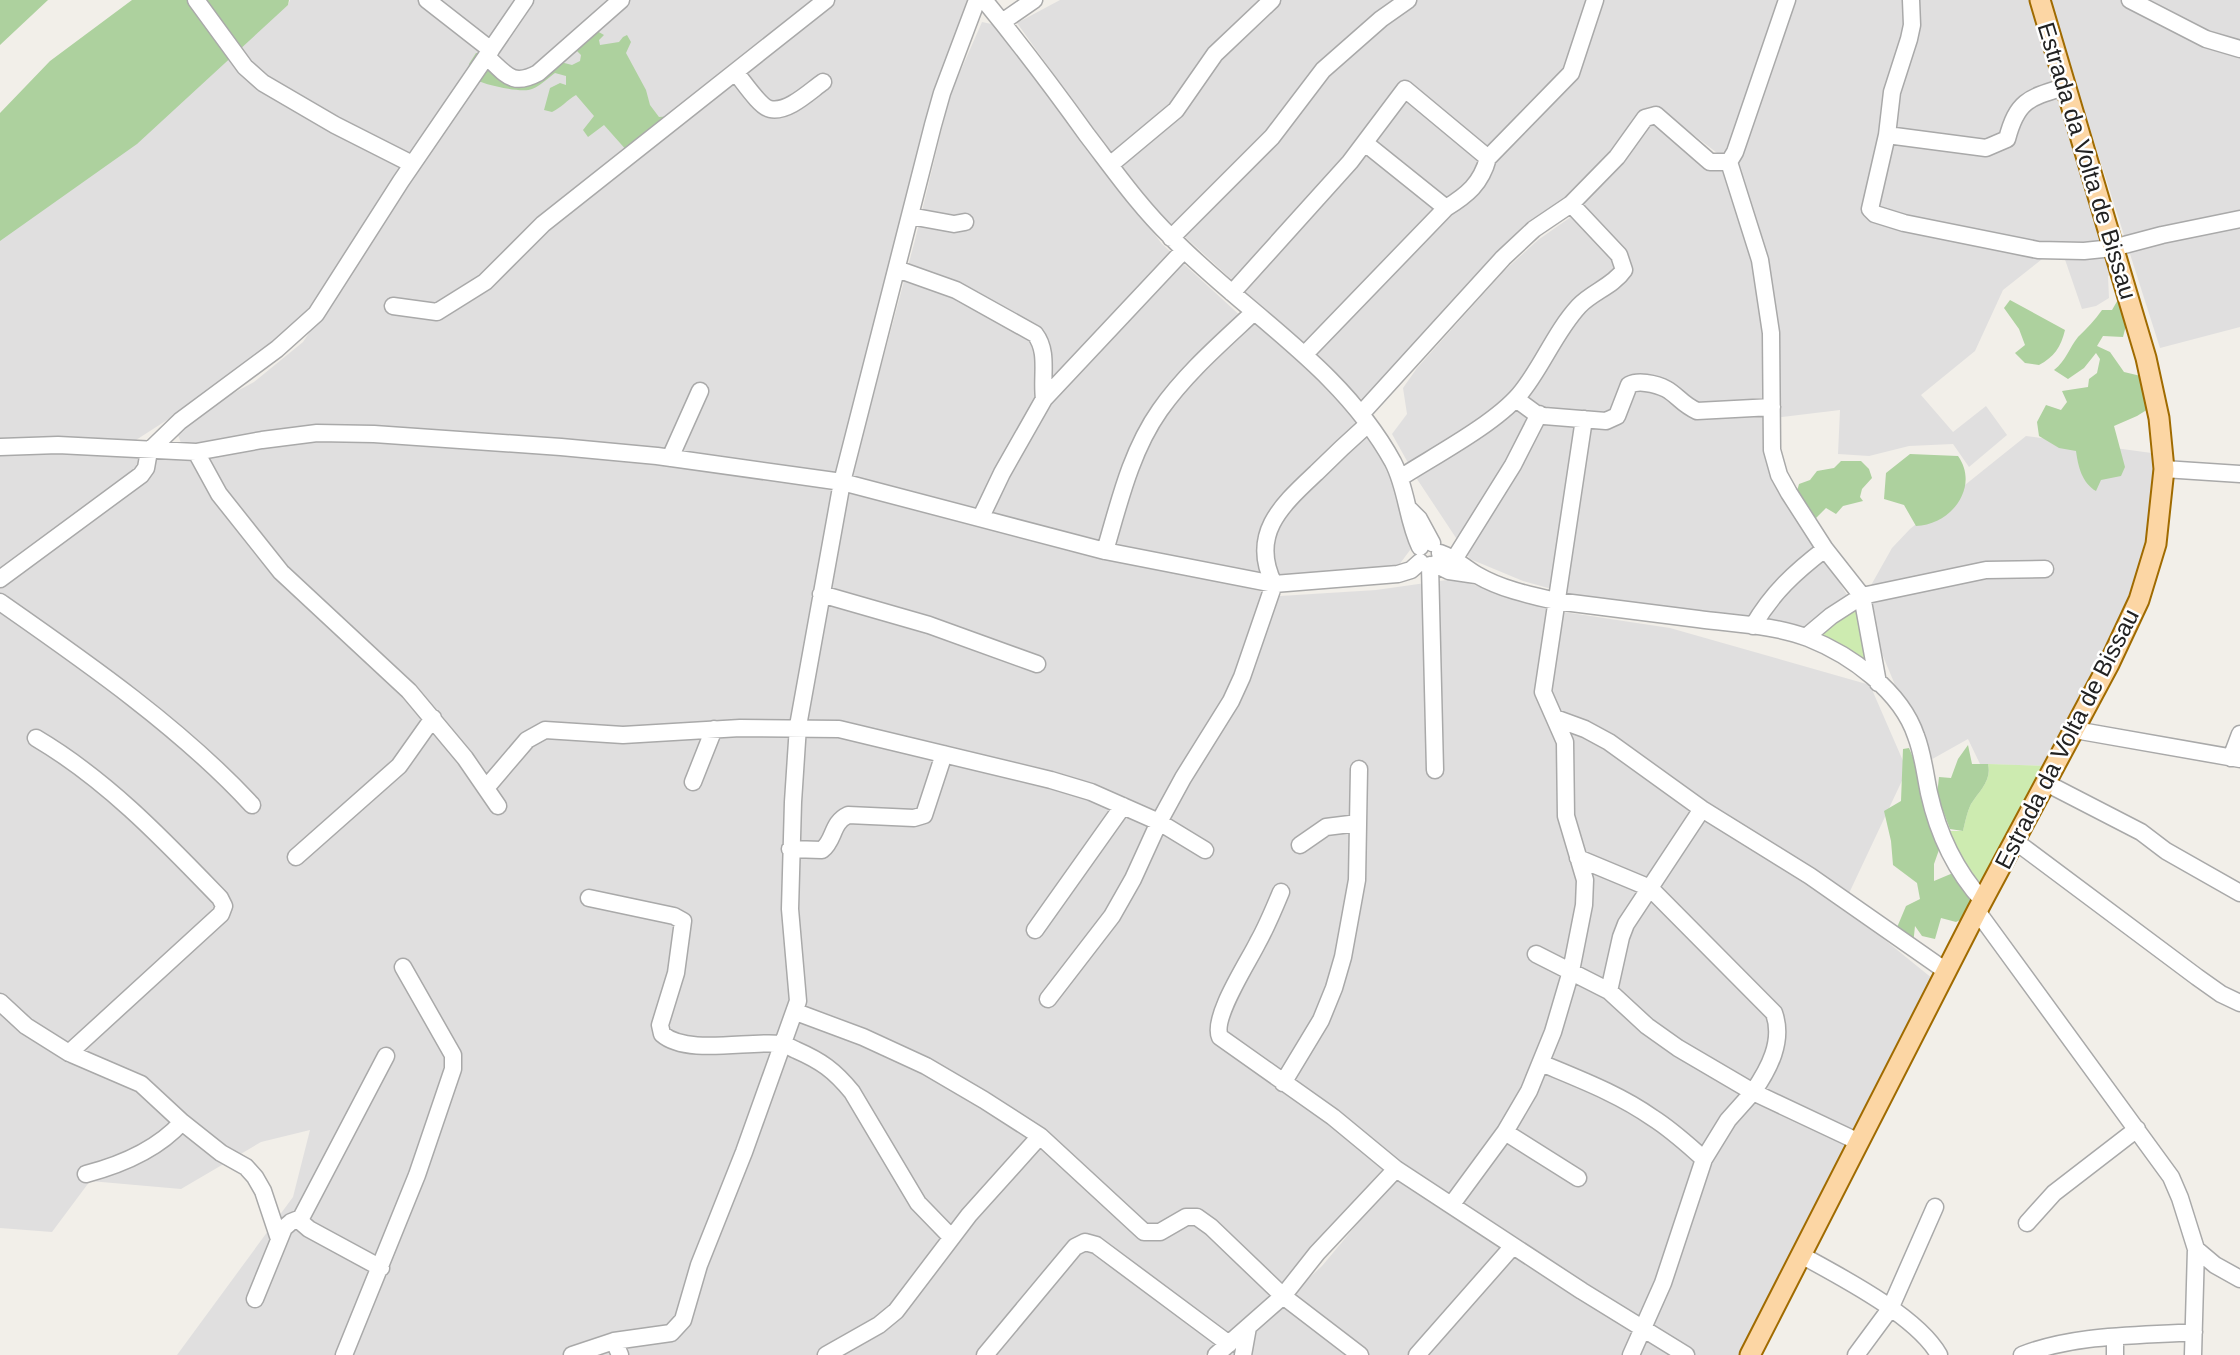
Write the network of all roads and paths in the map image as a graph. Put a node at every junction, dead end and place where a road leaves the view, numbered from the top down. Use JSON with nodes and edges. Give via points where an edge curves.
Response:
{"nodes":[{"id":1,"x":196,"y":0,"type":"edge"},
{"id":2,"x":427,"y":0,"type":"edge"},
{"id":3,"x":524,"y":0,"type":"edge"},
{"id":4,"x":621,"y":0,"type":"edge"},
{"id":5,"x":826,"y":0,"type":"edge"},
{"id":6,"x":977,"y":0,"type":"edge"},
{"id":7,"x":985,"y":0,"type":"edge"},
{"id":8,"x":1034,"y":0,"type":"edge"},
{"id":9,"x":1272,"y":0,"type":"edge"},
{"id":10,"x":1408,"y":0,"type":"edge"},
{"id":11,"x":1595,"y":0,"type":"edge"},
{"id":12,"x":1787,"y":0,"type":"edge"},
{"id":13,"x":1911,"y":0,"type":"edge"},
{"id":14,"x":2040,"y":0,"type":"edge"},
{"id":15,"x":2130,"y":0,"type":"edge"},
{"id":16,"x":1002,"y":22,"type":"junction"},
{"id":17,"x":2240,"y":48,"type":"edge"},
{"id":18,"x":489,"y":53,"type":"junction"},
{"id":19,"x":736,"y":73,"type":"junction"},
{"id":20,"x":823,"y":82,"type":"dead end"},
{"id":21,"x":2064,"y":87,"type":"junction"},
{"id":22,"x":1887,"y":135,"type":"junction"},
{"id":23,"x":1365,"y":143,"type":"junction"},
{"id":24,"x":1488,"y":158,"type":"junction"},
{"id":25,"x":1729,"y":162,"type":"junction"},
{"id":26,"x":412,"y":164,"type":"junction"},
{"id":27,"x":1110,"y":165,"type":"junction"},
{"id":28,"x":1571,"y":204,"type":"junction"},
{"id":29,"x":1446,"y":208,"type":"junction"},
{"id":30,"x":910,"y":216,"type":"junction"},
{"id":31,"x":2240,"y":219,"type":"edge"},
{"id":32,"x":965,"y":222,"type":"dead end"},
{"id":33,"x":1171,"y":238,"type":"junction"},
{"id":34,"x":2113,"y":248,"type":"junction"},
{"id":35,"x":1184,"y":250,"type":"junction"},
{"id":36,"x":897,"y":269,"type":"junction"},
{"id":37,"x":1232,"y":293,"type":"junction"},
{"id":38,"x":393,"y":306,"type":"dead end"},
{"id":39,"x":1254,"y":312,"type":"junction"},
{"id":40,"x":1305,"y":354,"type":"junction"},
{"id":41,"x":700,"y":391,"type":"dead end"},
{"id":42,"x":1044,"y":399,"type":"junction"},
{"id":43,"x":1516,"y":399,"type":"junction"},
{"id":44,"x":1772,"y":407,"type":"junction"},
{"id":45,"x":1539,"y":414,"type":"junction"},
{"id":46,"x":1364,"y":419,"type":"junction"},
{"id":47,"x":1584,"y":419,"type":"junction"},
{"id":48,"x":0,"y":447,"type":"edge"},
{"id":49,"x":149,"y":451,"type":"junction"},
{"id":50,"x":196,"y":453,"type":"junction"},
{"id":51,"x":670,"y":458,"type":"junction"},
{"id":52,"x":2164,"y":469,"type":"junction"},
{"id":53,"x":2240,"y":474,"type":"edge"},
{"id":54,"x":1400,"y":478,"type":"junction"},
{"id":55,"x":842,"y":482,"type":"junction"},
{"id":56,"x":981,"y":517,"type":"junction"},
{"id":57,"x":1825,"y":549,"type":"junction"},
{"id":58,"x":1105,"y":551,"type":"junction"},
{"id":59,"x":1433,"y":556,"type":"junction"},
{"id":60,"x":2045,"y":569,"type":"dead end"},
{"id":61,"x":0,"y":579,"type":"edge"},
{"id":62,"x":1274,"y":584,"type":"junction"},
{"id":63,"x":821,"y":594,"type":"junction"},
{"id":64,"x":1862,"y":596,"type":"junction"},
{"id":65,"x":1556,"y":601,"type":"junction"},
{"id":66,"x":0,"y":602,"type":"edge"},
{"id":67,"x":1753,"y":626,"type":"junction"},
{"id":68,"x":1806,"y":637,"type":"junction"},
{"id":69,"x":1037,"y":664,"type":"dead end"},
{"id":70,"x":1878,"y":682,"type":"junction"},
{"id":71,"x":433,"y":718,"type":"junction"},
{"id":72,"x":1555,"y":718,"type":"junction"},
{"id":73,"x":798,"y":726,"type":"junction"},
{"id":74,"x":714,"y":729,"type":"junction"},
{"id":75,"x":2075,"y":730,"type":"junction"},
{"id":76,"x":2240,"y":734,"type":"edge"},
{"id":77,"x":36,"y":738,"type":"dead end"},
{"id":78,"x":944,"y":754,"type":"junction"},
{"id":79,"x":2236,"y":759,"type":"edge"},
{"id":80,"x":1359,"y":769,"type":"dead end"},
{"id":81,"x":1435,"y":770,"type":"dead end"},
{"id":82,"x":693,"y":782,"type":"dead end"},
{"id":83,"x":2046,"y":783,"type":"junction"},
{"id":84,"x":486,"y":788,"type":"junction"},
{"id":85,"x":253,"y":805,"type":"dead end"},
{"id":86,"x":498,"y":806,"type":"dead end"},
{"id":87,"x":1123,"y":806,"type":"junction"},
{"id":88,"x":1702,"y":809,"type":"junction"},
{"id":89,"x":1159,"y":822,"type":"junction"},
{"id":90,"x":1359,"y":823,"type":"junction"},
{"id":91,"x":2015,"y":841,"type":"junction"},
{"id":92,"x":1300,"y":845,"type":"dead end"},
{"id":93,"x":790,"y":849,"type":"junction"},
{"id":94,"x":1205,"y":850,"type":"dead end"},
{"id":95,"x":296,"y":857,"type":"dead end"},
{"id":96,"x":1578,"y":858,"type":"junction"},
{"id":97,"x":1650,"y":888,"type":"junction"},
{"id":98,"x":1281,"y":892,"type":"dead end"},
{"id":99,"x":2240,"y":893,"type":"edge"},
{"id":100,"x":589,"y":898,"type":"dead end"},
{"id":101,"x":1980,"y":906,"type":"junction"},
{"id":102,"x":1035,"y":930,"type":"dead end"},
{"id":103,"x":1536,"y":954,"type":"dead end"},
{"id":104,"x":403,"y":967,"type":"dead end"},
{"id":105,"x":1571,"y":971,"type":"junction"},
{"id":106,"x":1946,"y":971,"type":"junction"},
{"id":107,"x":1609,"y":991,"type":"junction"},
{"id":108,"x":1048,"y":999,"type":"dead end"},
{"id":109,"x":0,"y":1002,"type":"edge"},
{"id":110,"x":2240,"y":1003,"type":"edge"},
{"id":111,"x":796,"y":1012,"type":"junction"},
{"id":112,"x":782,"y":1044,"type":"junction"},
{"id":113,"x":69,"y":1054,"type":"junction"},
{"id":114,"x":386,"y":1056,"type":"dead end"},
{"id":115,"x":1541,"y":1063,"type":"junction"},
{"id":116,"x":1283,"y":1083,"type":"junction"},
{"id":117,"x":1753,"y":1092,"type":"junction"},
{"id":118,"x":182,"y":1122,"type":"junction"},
{"id":119,"x":2137,"y":1129,"type":"junction"},
{"id":120,"x":1505,"y":1132,"type":"junction"},
{"id":121,"x":1040,"y":1136,"type":"junction"},
{"id":122,"x":1859,"y":1142,"type":"junction"},
{"id":123,"x":1704,"y":1159,"type":"junction"},
{"id":124,"x":1396,"y":1169,"type":"junction"},
{"id":125,"x":86,"y":1174,"type":"dead end"},
{"id":126,"x":1578,"y":1178,"type":"dead end"},
{"id":127,"x":1452,"y":1204,"type":"junction"},
{"id":128,"x":1935,"y":1206,"type":"dead end"},
{"id":129,"x":301,"y":1218,"type":"junction"},
{"id":130,"x":2027,"y":1223,"type":"dead end"},
{"id":131,"x":951,"y":1237,"type":"junction"},
{"id":132,"x":279,"y":1239,"type":"junction"},
{"id":133,"x":1513,"y":1245,"type":"junction"},
{"id":134,"x":2196,"y":1249,"type":"junction"},
{"id":135,"x":1801,"y":1255,"type":"junction"},
{"id":136,"x":381,"y":1268,"type":"junction"},
{"id":137,"x":2240,"y":1279,"type":"edge"},
{"id":138,"x":1283,"y":1296,"type":"junction"},
{"id":139,"x":255,"y":1299,"type":"dead end"},
{"id":140,"x":1890,"y":1309,"type":"junction"},
{"id":141,"x":1248,"y":1326,"type":"junction"},
{"id":142,"x":1645,"y":1328,"type":"junction"},
{"id":143,"x":2194,"y":1332,"type":"junction"},
{"id":144,"x":2115,"y":1338,"type":"junction"},
{"id":145,"x":617,"y":1348,"type":"edge"},
{"id":146,"x":1222,"y":1350,"type":"edge"},
{"id":147,"x":837,"y":1353,"type":"edge"},
{"id":148,"x":344,"y":1355,"type":"edge"},
{"id":149,"x":572,"y":1355,"type":"edge"},
{"id":150,"x":985,"y":1355,"type":"edge"},
{"id":151,"x":1243,"y":1355,"type":"edge"},
{"id":152,"x":1360,"y":1355,"type":"edge"},
{"id":153,"x":1417,"y":1355,"type":"edge"},
{"id":154,"x":1631,"y":1355,"type":"edge"},
{"id":155,"x":1686,"y":1355,"type":"edge"},
{"id":156,"x":1751,"y":1355,"type":"edge"},
{"id":157,"x":1856,"y":1355,"type":"edge"},
{"id":158,"x":1939,"y":1355,"type":"edge"},
{"id":159,"x":2022,"y":1355,"type":"edge"},
{"id":160,"x":2115,"y":1355,"type":"edge"},
{"id":161,"x":2193,"y":1355,"type":"edge"}],
"edges":[{"from":1,"to":26,"type":"street","via":[[245,67],[263,83]]},
{"from":2,"to":18,"type":"street"},
{"from":3,"to":18,"type":"street"},
{"from":4,"to":18,"type":"street","via":[[530,78],[511,79]]},
{"from":5,"to":19,"type":"street"},
{"from":6,"to":30,"type":"street","via":[[942,93]]},
{"from":7,"to":16,"type":"street"},
{"from":8,"to":16,"type":"street"},
{"from":9,"to":27,"type":"street","via":[[1216,54],[1176,110]]},
{"from":10,"to":33,"type":"street","via":[[1322,70],[1272,137]]},
{"from":11,"to":24,"type":"street","via":[[1571,73]]},
{"from":12,"to":25,"type":"street"},
{"from":13,"to":22,"type":"street","via":[[1910,32],[1892,92]]},
{"from":14,"to":21,"type":"main road","name":"Estrada da Volta de Bissau"},
{"from":15,"to":17,"type":"street","via":[[2206,39]]},
{"from":16,"to":27,"type":"street"},
{"from":18,"to":26,"type":"street"},
{"from":19,"to":20,"type":"street","via":[[769,109],[799,100]]},
{"from":19,"to":38,"type":"street","via":[[543,225],[485,282],[437,312]]},
{"from":21,"to":22,"type":"street","via":[[2021,105],[2012,117],[2007,139],[1986,148]]},
{"from":21,"to":34,"type":"main road","name":"Estrada da Volta de Bissau"},
{"from":22,"to":34,"type":"street","via":[[1872,195],[1870,209],[1875,214],[2038,250]]},
{"from":23,"to":24,"type":"street","via":[[1405,89]]},
{"from":23,"to":29,"type":"street"},
{"from":23,"to":37,"type":"street"},
{"from":24,"to":29,"type":"street","via":[[1470,193]]},
{"from":25,"to":28,"type":"street","via":[[1710,162],[1650,115]]},
{"from":25,"to":44,"type":"street","via":[[1760,260],[1771,333]]},
{"from":26,"to":49,"type":"street","via":[[316,314],[186,416]]},
{"from":27,"to":33,"type":"street"},
{"from":28,"to":43,"type":"street","via":[[1619,255],[1624,270],[1566,321]]},
{"from":28,"to":46,"type":"street","via":[[1503,258]]},
{"from":29,"to":40,"type":"street"},
{"from":30,"to":32,"type":"street"},
{"from":30,"to":36,"type":"street"},
{"from":31,"to":34,"type":"street"},
{"from":33,"to":35,"type":"street"},
{"from":34,"to":52,"type":"main road","name":"Estrada da Volta de Bissau","via":[[2146,358]]},
{"from":35,"to":37,"type":"street"},
{"from":35,"to":42,"type":"street"},
{"from":36,"to":42,"type":"street","via":[[956,290],[1035,334],[1044,352]]},
{"from":36,"to":55,"type":"street"},
{"from":37,"to":39,"type":"street"},
{"from":39,"to":40,"type":"street"},
{"from":39,"to":58,"type":"street","via":[[1159,411],[1126,482]]},
{"from":40,"to":46,"type":"street"},
{"from":41,"to":51,"type":"street"},
{"from":42,"to":56,"type":"street"},
{"from":43,"to":45,"type":"street"},
{"from":43,"to":54,"type":"street"},
{"from":44,"to":47,"type":"street","via":[[1697,411],[1661,385],[1637,382],[1629,385],[1617,416],[1606,421]]},
{"from":44,"to":57,"type":"street","via":[[1774,463]]},
{"from":45,"to":47,"type":"street"},
{"from":45,"to":59,"type":"street","via":[[1507,475]]},
{"from":46,"to":54,"type":"street"},
{"from":46,"to":62,"type":"street","via":[[1274,517],[1265,553]]},
{"from":47,"to":65,"type":"street"},
{"from":48,"to":49,"type":"street","via":[[58,445]]},
{"from":49,"to":50,"type":"street"},
{"from":49,"to":61,"type":"street","via":[[141,475]]},
{"from":50,"to":51,"type":"street","via":[[317,433]]},
{"from":50,"to":71,"type":"street","via":[[219,494],[281,572]]},
{"from":51,"to":55,"type":"street"},
{"from":52,"to":53,"type":"street"},
{"from":52,"to":75,"type":"main road","name":"Estrada da Volta de Bissau","via":[[2156,544],[2139,600]]},
{"from":54,"to":59,"type":"street"},
{"from":55,"to":56,"type":"street"},
{"from":55,"to":63,"type":"street"},
{"from":56,"to":58,"type":"street"},
{"from":57,"to":64,"type":"street"},
{"from":57,"to":67,"type":"street","via":[[1779,587]]},
{"from":58,"to":62,"type":"street"},
{"from":59,"to":62,"type":"street","via":[[1398,574]]},
{"from":59,"to":65,"type":"street","via":[[1516,591]]},
{"from":59,"to":81,"type":"street"},
{"from":60,"to":64,"type":"street","via":[[1986,570]]},
{"from":62,"to":89,"type":"street","via":[[1231,701]]},
{"from":63,"to":69,"type":"street","via":[[929,625]]},
{"from":63,"to":73,"type":"street"},
{"from":64,"to":68,"type":"street"},
{"from":64,"to":70,"type":"street"},
{"from":65,"to":67,"type":"street"},
{"from":65,"to":72,"type":"street","via":[[1543,680],[1543,692]]},
{"from":66,"to":85,"type":"street","via":[[174,731]]},
{"from":67,"to":68,"type":"street"},
{"from":68,"to":70,"type":"street","via":[[1848,659]]},
{"from":70,"to":101,"type":"street","via":[[1916,733],[1943,835]]},
{"from":71,"to":84,"type":"street"},
{"from":71,"to":95,"type":"street","via":[[399,766]]},
{"from":72,"to":88,"type":"street","via":[[1609,743]]},
{"from":72,"to":96,"type":"street","via":[[1565,742],[1566,816]]},
{"from":73,"to":74,"type":"street"},
{"from":73,"to":78,"type":"street","via":[[839,729]]},
{"from":73,"to":93,"type":"street"},
{"from":74,"to":82,"type":"street"},
{"from":74,"to":84,"type":"street","via":[[623,735],[545,730],[527,740]]},
{"from":75,"to":79,"type":"street"},
{"from":75,"to":83,"type":"main road","name":"Estrada da Volta de Bissau"},
{"from":76,"to":79,"type":"street"},
{"from":77,"to":113,"type":"street","via":[[128,805],[224,906]]},
{"from":78,"to":87,"type":"street","via":[[1051,780]]},
{"from":78,"to":93,"type":"street","via":[[924,815],[848,816],[838,821],[822,849]]},
{"from":80,"to":90,"type":"street"},
{"from":83,"to":91,"type":"main road","name":"Estrada da Volta de Bissau"},
{"from":83,"to":99,"type":"street","via":[[2141,832]]},
{"from":84,"to":86,"type":"street"},
{"from":87,"to":89,"type":"street"},
{"from":87,"to":102,"type":"street"},
{"from":88,"to":97,"type":"street"},
{"from":88,"to":106,"type":"street","via":[[1810,876]]},
{"from":89,"to":94,"type":"street"},
{"from":89,"to":108,"type":"street","via":[[1112,916]]},
{"from":90,"to":92,"type":"street","via":[[1326,827]]},
{"from":90,"to":116,"type":"street","via":[[1357,880],[1334,988],[1321,1020]]},
{"from":91,"to":101,"type":"main road","name":"Estrada da Volta de Bissau"},
{"from":91,"to":110,"type":"street","via":[[2197,977]]},
{"from":93,"to":111,"type":"street"},
{"from":96,"to":97,"type":"street"},
{"from":96,"to":105,"type":"street","via":[[1586,893]]},
{"from":97,"to":107,"type":"street","via":[[1626,924]]},
{"from":97,"to":117,"type":"street","via":[[1774,1013],[1779,1027],[1775,1050]]},
{"from":98,"to":116,"type":"street","via":[[1217,1028],[1220,1037]]},
{"from":100,"to":112,"type":"street","via":[[682,920],[676,973],[660,1025],[662,1034],[711,1046]]},
{"from":101,"to":106,"type":"main road","name":"Estrada da Volta de Bissau"},
{"from":101,"to":119,"type":"street"},
{"from":103,"to":105,"type":"street"},
{"from":104,"to":136,"type":"street","via":[[453,1055],[453,1069]]},
{"from":105,"to":107,"type":"street"},
{"from":105,"to":115,"type":"street"},
{"from":106,"to":122,"type":"main road","name":"Estrada da Volta de Bissau"},
{"from":107,"to":117,"type":"street","via":[[1678,1048]]},
{"from":109,"to":113,"type":"street","via":[[26,1026]]},
{"from":111,"to":112,"type":"street"},
{"from":111,"to":121,"type":"street","via":[[926,1066]]},
{"from":112,"to":131,"type":"street","via":[[821,1061],[838,1076],[918,1203]]},
{"from":112,"to":145,"type":"street","via":[[699,1265],[683,1320],[671,1333]]},
{"from":113,"to":118,"type":"street","via":[[141,1084]]},
{"from":114,"to":129,"type":"street"},
{"from":115,"to":120,"type":"street"},
{"from":115,"to":123,"type":"street","via":[[1640,1109]]},
{"from":116,"to":124,"type":"street"},
{"from":117,"to":122,"type":"street"},
{"from":117,"to":123,"type":"street","via":[[1728,1120]]},
{"from":118,"to":125,"type":"street","via":[[134,1156]]},
{"from":118,"to":132,"type":"street","via":[[255,1177]]},
{"from":119,"to":130,"type":"street","via":[[2054,1193]]},
{"from":119,"to":134,"type":"street","via":[[2171,1177]]},
{"from":120,"to":126,"type":"street"},
{"from":120,"to":127,"type":"street"},
{"from":121,"to":131,"type":"street"},
{"from":121,"to":138,"type":"street","via":[[1144,1232],[1160,1231],[1185,1216],[1197,1217]]},
{"from":122,"to":135,"type":"main road","name":"Estrada da Volta de Bissau"},
{"from":123,"to":142,"type":"street"},
{"from":124,"to":127,"type":"street"},
{"from":124,"to":138,"type":"street"},
{"from":127,"to":133,"type":"street"},
{"from":128,"to":140,"type":"street"},
{"from":129,"to":132,"type":"street","via":[[284,1228]]},
{"from":129,"to":136,"type":"street","via":[[309,1229]]},
{"from":131,"to":147,"type":"street","via":[[896,1311]]},
{"from":132,"to":139,"type":"street"},
{"from":133,"to":142,"type":"street"},
{"from":133,"to":153,"type":"street"},
{"from":134,"to":137,"type":"street"},
{"from":134,"to":143,"type":"street"},
{"from":135,"to":140,"type":"street"},
{"from":135,"to":156,"type":"main road","name":"Estrada da Volta de Bissau"},
{"from":136,"to":148,"type":"street"},
{"from":138,"to":141,"type":"street"},
{"from":138,"to":152,"type":"street"},
{"from":140,"to":157,"type":"street"},
{"from":140,"to":158,"type":"street"},
{"from":141,"to":146,"type":"street"},
{"from":141,"to":151,"type":"street"},
{"from":142,"to":154,"type":"street"},
{"from":142,"to":155,"type":"street"},
{"from":143,"to":144,"type":"street"},
{"from":143,"to":161,"type":"street"},
{"from":144,"to":159,"type":"street","via":[[2041,1347]]},
{"from":144,"to":160,"type":"street"},
{"from":145,"to":149,"type":"street"},
{"from":146,"to":150,"type":"street","via":[[1096,1245],[1085,1242],[1075,1247]]}]}
